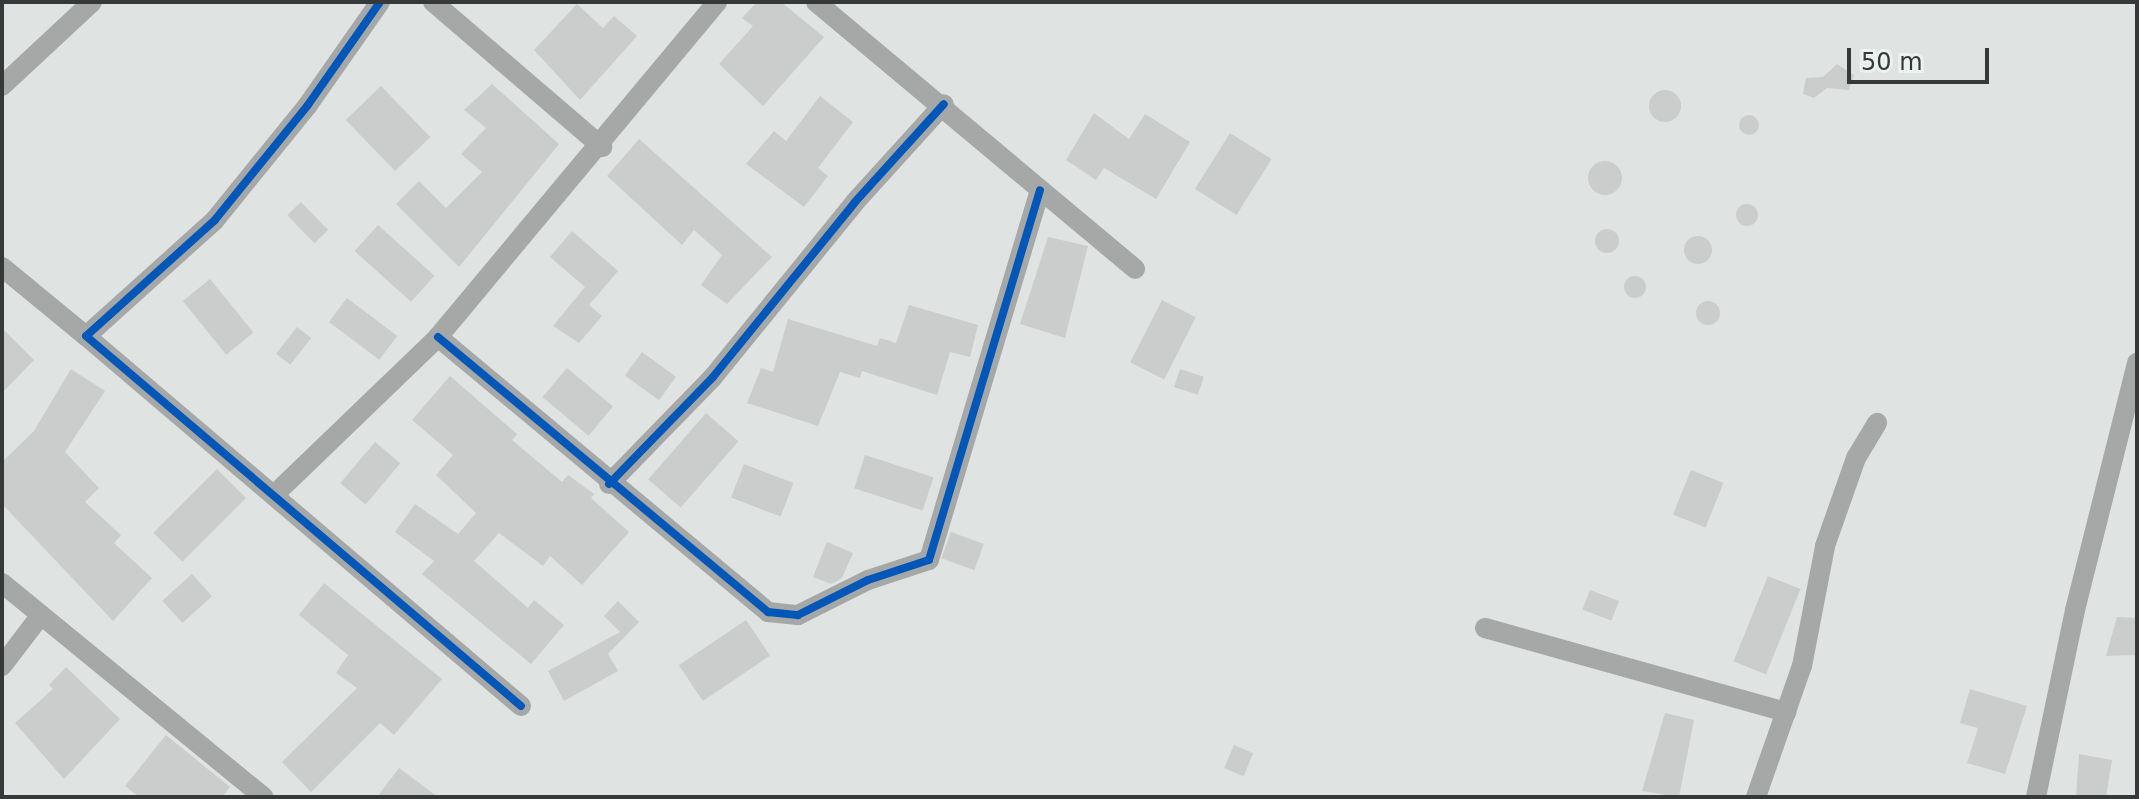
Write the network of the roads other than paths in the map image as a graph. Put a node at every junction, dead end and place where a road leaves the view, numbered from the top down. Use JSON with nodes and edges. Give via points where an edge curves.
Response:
{"nodes":[{"id":1,"x":91,"y":2,"type":"edge"},
{"id":2,"x":380,"y":2,"type":"edge"},
{"id":3,"x":433,"y":2,"type":"edge"},
{"id":4,"x":717,"y":2,"type":"edge"},
{"id":5,"x":816,"y":2,"type":"edge"},
{"id":6,"x":2,"y":86,"type":"edge"},
{"id":7,"x":944,"y":104,"type":"junction"},
{"id":8,"x":602,"y":147,"type":"junction"},
{"id":9,"x":1040,"y":190,"type":"junction"},
{"id":10,"x":2,"y":267,"type":"edge"},
{"id":11,"x":1135,"y":269,"type":"dead end"},
{"id":12,"x":86,"y":336,"type":"junction"},
{"id":13,"x":438,"y":337,"type":"junction"},
{"id":14,"x":2137,"y":363,"type":"edge"},
{"id":15,"x":1877,"y":423,"type":"dead end"},
{"id":16,"x":609,"y":484,"type":"junction"},
{"id":17,"x":274,"y":495,"type":"junction"},
{"id":18,"x":2,"y":583,"type":"edge"},
{"id":19,"x":41,"y":615,"type":"junction"},
{"id":20,"x":1485,"y":628,"type":"dead end"},
{"id":21,"x":2,"y":666,"type":"edge"},
{"id":22,"x":521,"y":706,"type":"dead end"},
{"id":23,"x":1786,"y":712,"type":"junction"},
{"id":24,"x":263,"y":797,"type":"edge"},
{"id":25,"x":1756,"y":797,"type":"edge"},
{"id":26,"x":2036,"y":797,"type":"edge"}],
"edges":[{"from":1,"to":6,"type":"street"},
{"from":2,"to":12,"type":"street","via":[[308,105],[215,220]]},
{"from":3,"to":8,"type":"street"},
{"from":4,"to":8,"type":"street"},
{"from":5,"to":7,"type":"street"},
{"from":7,"to":9,"type":"street"},
{"from":7,"to":16,"type":"street","via":[[855,202],[713,377]]},
{"from":8,"to":13,"type":"street"},
{"from":9,"to":11,"type":"street"},
{"from":9,"to":16,"type":"street","via":[[929,560],[787,617],[768,612]]},
{"from":10,"to":12,"type":"street"},
{"from":12,"to":17,"type":"street"},
{"from":13,"to":16,"type":"street"},
{"from":13,"to":17,"type":"street"},
{"from":14,"to":26,"type":"street","via":[[2075,610]]},
{"from":15,"to":23,"type":"street","via":[[1856,458],[1825,546]]},
{"from":17,"to":22,"type":"street"},
{"from":18,"to":19,"type":"street"},
{"from":19,"to":21,"type":"street"},
{"from":19,"to":24,"type":"street"},
{"from":20,"to":23,"type":"street"},
{"from":23,"to":25,"type":"street"}]}
